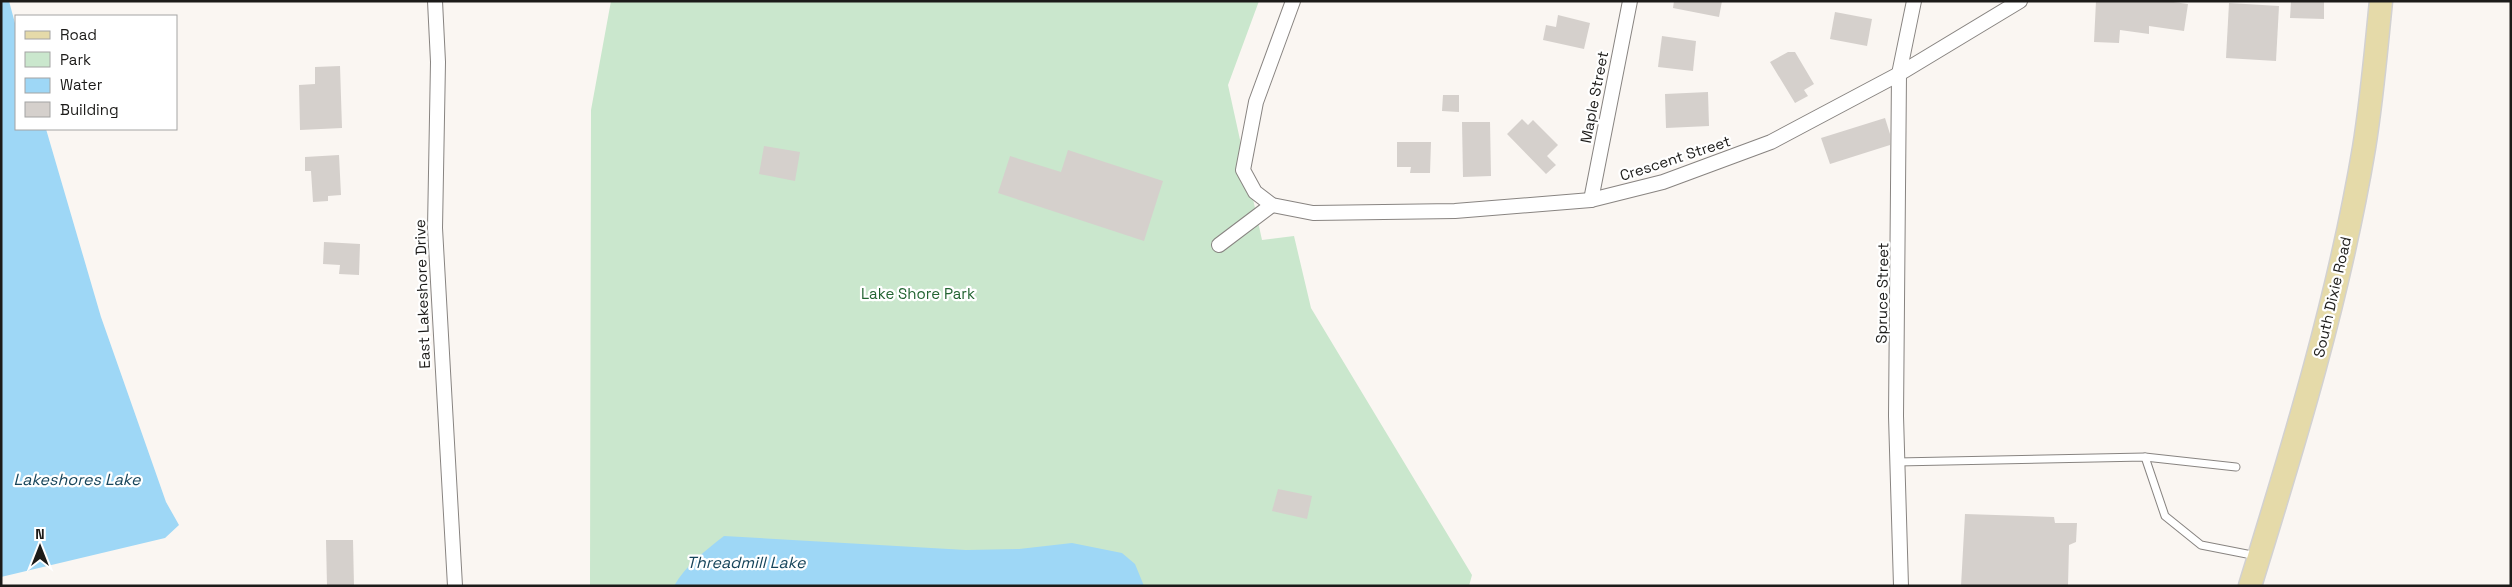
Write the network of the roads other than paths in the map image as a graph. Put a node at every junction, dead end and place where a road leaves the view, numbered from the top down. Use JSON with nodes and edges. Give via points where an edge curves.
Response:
{"nodes":[{"id":1,"x":435,"y":1,"type":"edge"},
{"id":2,"x":1293,"y":1,"type":"edge"},
{"id":3,"x":1630,"y":1,"type":"edge"},
{"id":4,"x":1914,"y":1,"type":"edge"},
{"id":5,"x":2020,"y":1,"type":"edge"},
{"id":6,"x":2381,"y":1,"type":"edge"},
{"id":7,"x":1899,"y":74,"type":"junction"},
{"id":8,"x":1591,"y":200,"type":"junction"},
{"id":9,"x":1272,"y":205,"type":"junction"},
{"id":10,"x":1219,"y":244,"type":"dead end"},
{"id":11,"x":2145,"y":458,"type":"junction"},
{"id":12,"x":1897,"y":462,"type":"junction"},
{"id":13,"x":2236,"y":467,"type":"dead end"},
{"id":14,"x":2259,"y":556,"type":"junction"},
{"id":15,"x":455,"y":586,"type":"edge"},
{"id":16,"x":1901,"y":586,"type":"edge"},
{"id":17,"x":2250,"y":586,"type":"edge"}],
"edges":[{"from":1,"to":15,"type":"street","name":"East Lakeshore Drive","via":[[438,62],[435,228]]},
{"from":2,"to":9,"type":"street","via":[[1256,102],[1243,170],[1255,192]]},
{"from":3,"to":8,"type":"street","name":"Maple Street"},
{"from":4,"to":7,"type":"street","name":"Spruce Street"},
{"from":5,"to":7,"type":"street","name":"Crescent Street"},
{"from":6,"to":14,"type":"main road","name":"South Dixie Road","via":[[2364,147],[2350,222],[2324,337]]},
{"from":7,"to":8,"type":"street","name":"Crescent Street","via":[[1771,142],[1663,182]]},
{"from":7,"to":12,"type":"street","name":"Spruce Street"},
{"from":8,"to":9,"type":"street","name":"Crescent Street","via":[[1455,211],[1313,213]]},
{"from":9,"to":10,"type":"street"},
{"from":11,"to":12,"type":"lane"},
{"from":11,"to":13,"type":"lane"},
{"from":11,"to":14,"type":"lane","via":[[2165,516],[2201,545]]},
{"from":12,"to":16,"type":"street","name":"Spruce Street"},
{"from":14,"to":17,"type":"main road","name":"South Dixie Road"}]}
